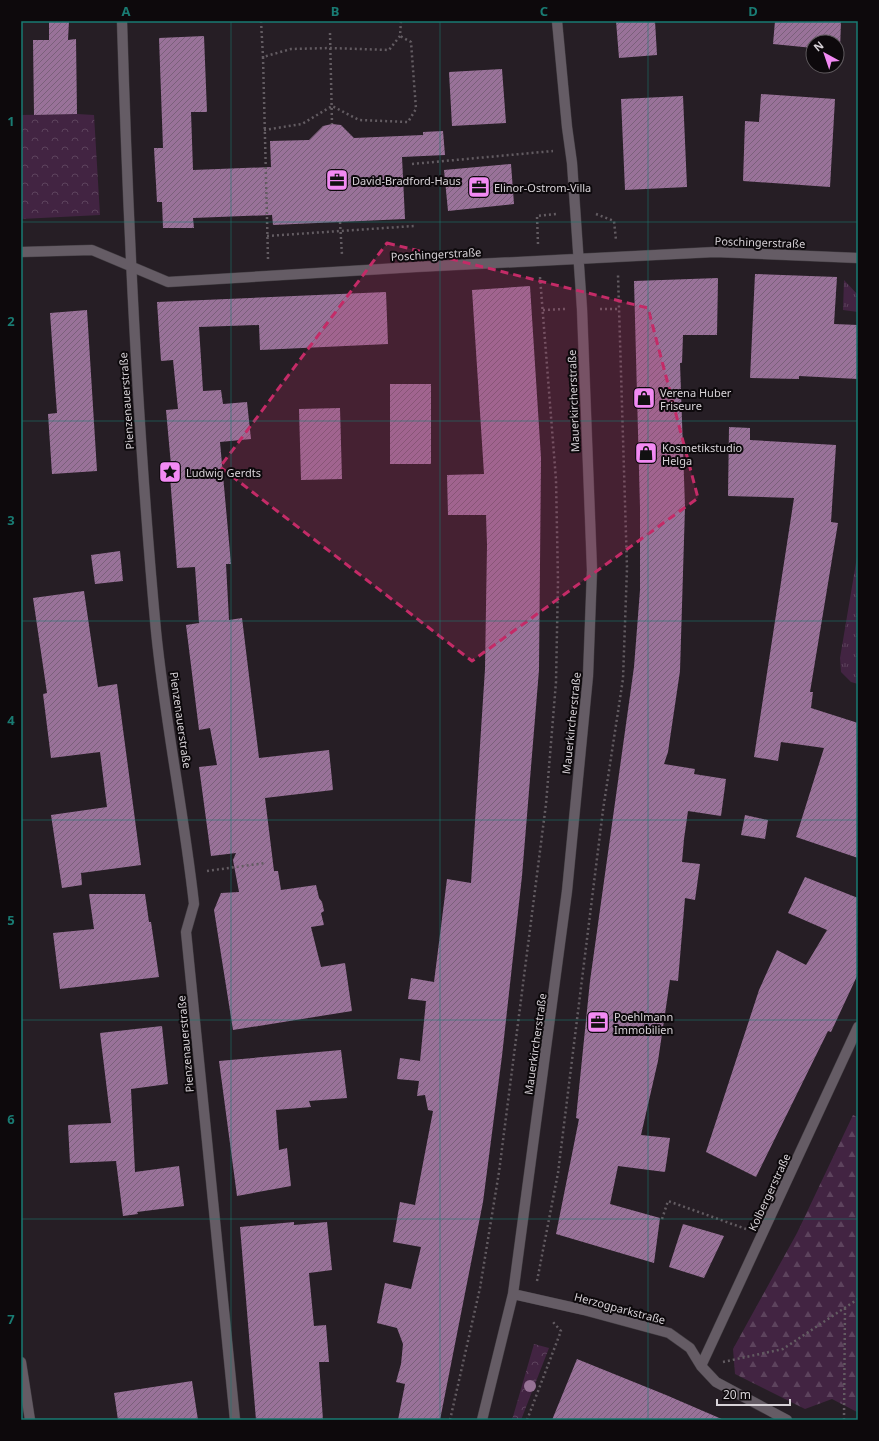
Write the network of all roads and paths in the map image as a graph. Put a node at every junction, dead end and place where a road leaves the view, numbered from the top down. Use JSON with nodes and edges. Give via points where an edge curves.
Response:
{"nodes":[{"id":1,"x":122,"y":21,"type":"edge"},
{"id":2,"x":261,"y":21,"type":"edge"},
{"id":3,"x":402,"y":21,"type":"edge"},
{"id":4,"x":557,"y":21,"type":"edge"},
{"id":5,"x":330,"y":33,"type":"dead end"},
{"id":6,"x":400,"y":36,"type":"junction"},
{"id":7,"x":330,"y":48,"type":"junction"},
{"id":8,"x":263,"y":57,"type":"junction"},
{"id":9,"x":332,"y":106,"type":"junction"},
{"id":10,"x":332,"y":124,"type":"dead end"},
{"id":11,"x":264,"y":130,"type":"junction"},
{"id":12,"x":570,"y":150,"type":"junction"},
{"id":13,"x":412,"y":164,"type":"dead end"},
{"id":14,"x":557,"y":214,"type":"dead end"},
{"id":15,"x":340,"y":222,"type":"dead end"},
{"id":16,"x":414,"y":226,"type":"dead end"},
{"id":17,"x":341,"y":231,"type":"junction"},
{"id":18,"x":267,"y":236,"type":"junction"},
{"id":19,"x":341,"y":239,"type":"dead end"},
{"id":20,"x":21,"y":252,"type":"edge"},
{"id":21,"x":858,"y":258,"type":"edge"},
{"id":22,"x":578,"y":259,"type":"junction"},
{"id":23,"x":539,"y":261,"type":"junction"},
{"id":24,"x":130,"y":266,"type":"junction"},
{"id":25,"x":268,"y":275,"type":"junction"},
{"id":26,"x":265,"y":863,"type":"dead end"},
{"id":27,"x":191,"y":874,"type":"junction"},
{"id":28,"x":858,"y":1027,"type":"edge"},
{"id":29,"x":662,"y":1219,"type":"dead end"},
{"id":30,"x":762,"y":1235,"type":"junction"},
{"id":31,"x":513,"y":1294,"type":"junction"},
{"id":32,"x":858,"y":1298,"type":"edge"},
{"id":33,"x":845,"y":1307,"type":"junction"},
{"id":34,"x":21,"y":1362,"type":"edge"},
{"id":35,"x":701,"y":1366,"type":"junction"},
{"id":36,"x":30,"y":1420,"type":"edge"},
{"id":37,"x":235,"y":1420,"type":"edge"},
{"id":38,"x":450,"y":1420,"type":"edge"},
{"id":39,"x":482,"y":1420,"type":"edge"},
{"id":40,"x":787,"y":1420,"type":"edge"},
{"id":41,"x":844,"y":1420,"type":"edge"}],
"edges":[{"from":1,"to":24,"type":"street","name":"Pienzenauerstraße"},
{"from":2,"to":8,"type":"path"},
{"from":3,"to":6,"type":"path"},
{"from":4,"to":12,"type":"street","name":"Mauerkircherstraße"},
{"from":5,"to":7,"type":"path"},
{"from":6,"to":7,"type":"path","via":[[389,50]]},
{"from":6,"to":9,"type":"path","via":[[411,42],[416,110],[408,122],[359,120]]},
{"from":7,"to":8,"type":"path","via":[[291,49]]},
{"from":7,"to":9,"type":"path"},
{"from":8,"to":11,"type":"path"},
{"from":9,"to":10,"type":"path"},
{"from":9,"to":11,"type":"path","via":[[302,124]]},
{"from":11,"to":18,"type":"path"},
{"from":12,"to":13,"type":"path"},
{"from":12,"to":22,"type":"street","name":"Mauerkircherstraße"},
{"from":14,"to":23,"type":"path","via":[[537,216]]},
{"from":15,"to":17,"type":"path"},
{"from":16,"to":17,"type":"path"},
{"from":17,"to":18,"type":"path"},
{"from":17,"to":19,"type":"path"},
{"from":18,"to":25,"type":"path"},
{"from":20,"to":24,"type":"street","name":"Poschingerstraße","via":[[92,250]]},
{"from":21,"to":22,"type":"street","name":"Poschingerstraße","via":[[715,252]]},
{"from":22,"to":23,"type":"street","name":"Poschingerstraße"},
{"from":22,"to":31,"type":"street","name":"Mauerkircherstraße","via":[[592,570],[588,676],[567,891]]},
{"from":23,"to":25,"type":"street","name":"Poschingerstraße"},
{"from":23,"to":38,"type":"path","via":[[556,480],[556,682],[546,804],[499,1172],[480,1288]]},
{"from":24,"to":25,"type":"street","name":"Poschingerstraße","via":[[168,282]]},
{"from":24,"to":27,"type":"street","name":"Pienzenauerstraße","via":[[139,424],[156,633]]},
{"from":26,"to":27,"type":"path"},
{"from":27,"to":37,"type":"street","name":"Pienzenauerstraße","via":[[194,904],[186,932]]},
{"from":28,"to":30,"type":"street","name":"Kolbergerstraße"},
{"from":29,"to":30,"type":"path","via":[[668,1201]]},
{"from":30,"to":35,"type":"street","name":"Kolbergerstraße"},
{"from":31,"to":35,"type":"street","name":"Herzogparkstraße","via":[[584,1310],[669,1334],[690,1348]]},
{"from":31,"to":39,"type":"street","name":"Mauerkircherstraße"},
{"from":32,"to":33,"type":"path"},
{"from":33,"to":35,"type":"path","via":[[783,1349]]},
{"from":33,"to":41,"type":"path"},
{"from":34,"to":36,"type":"street"},
{"from":35,"to":40,"type":"street","name":"Herzogparkstraße","via":[[716,1382]]}]}
